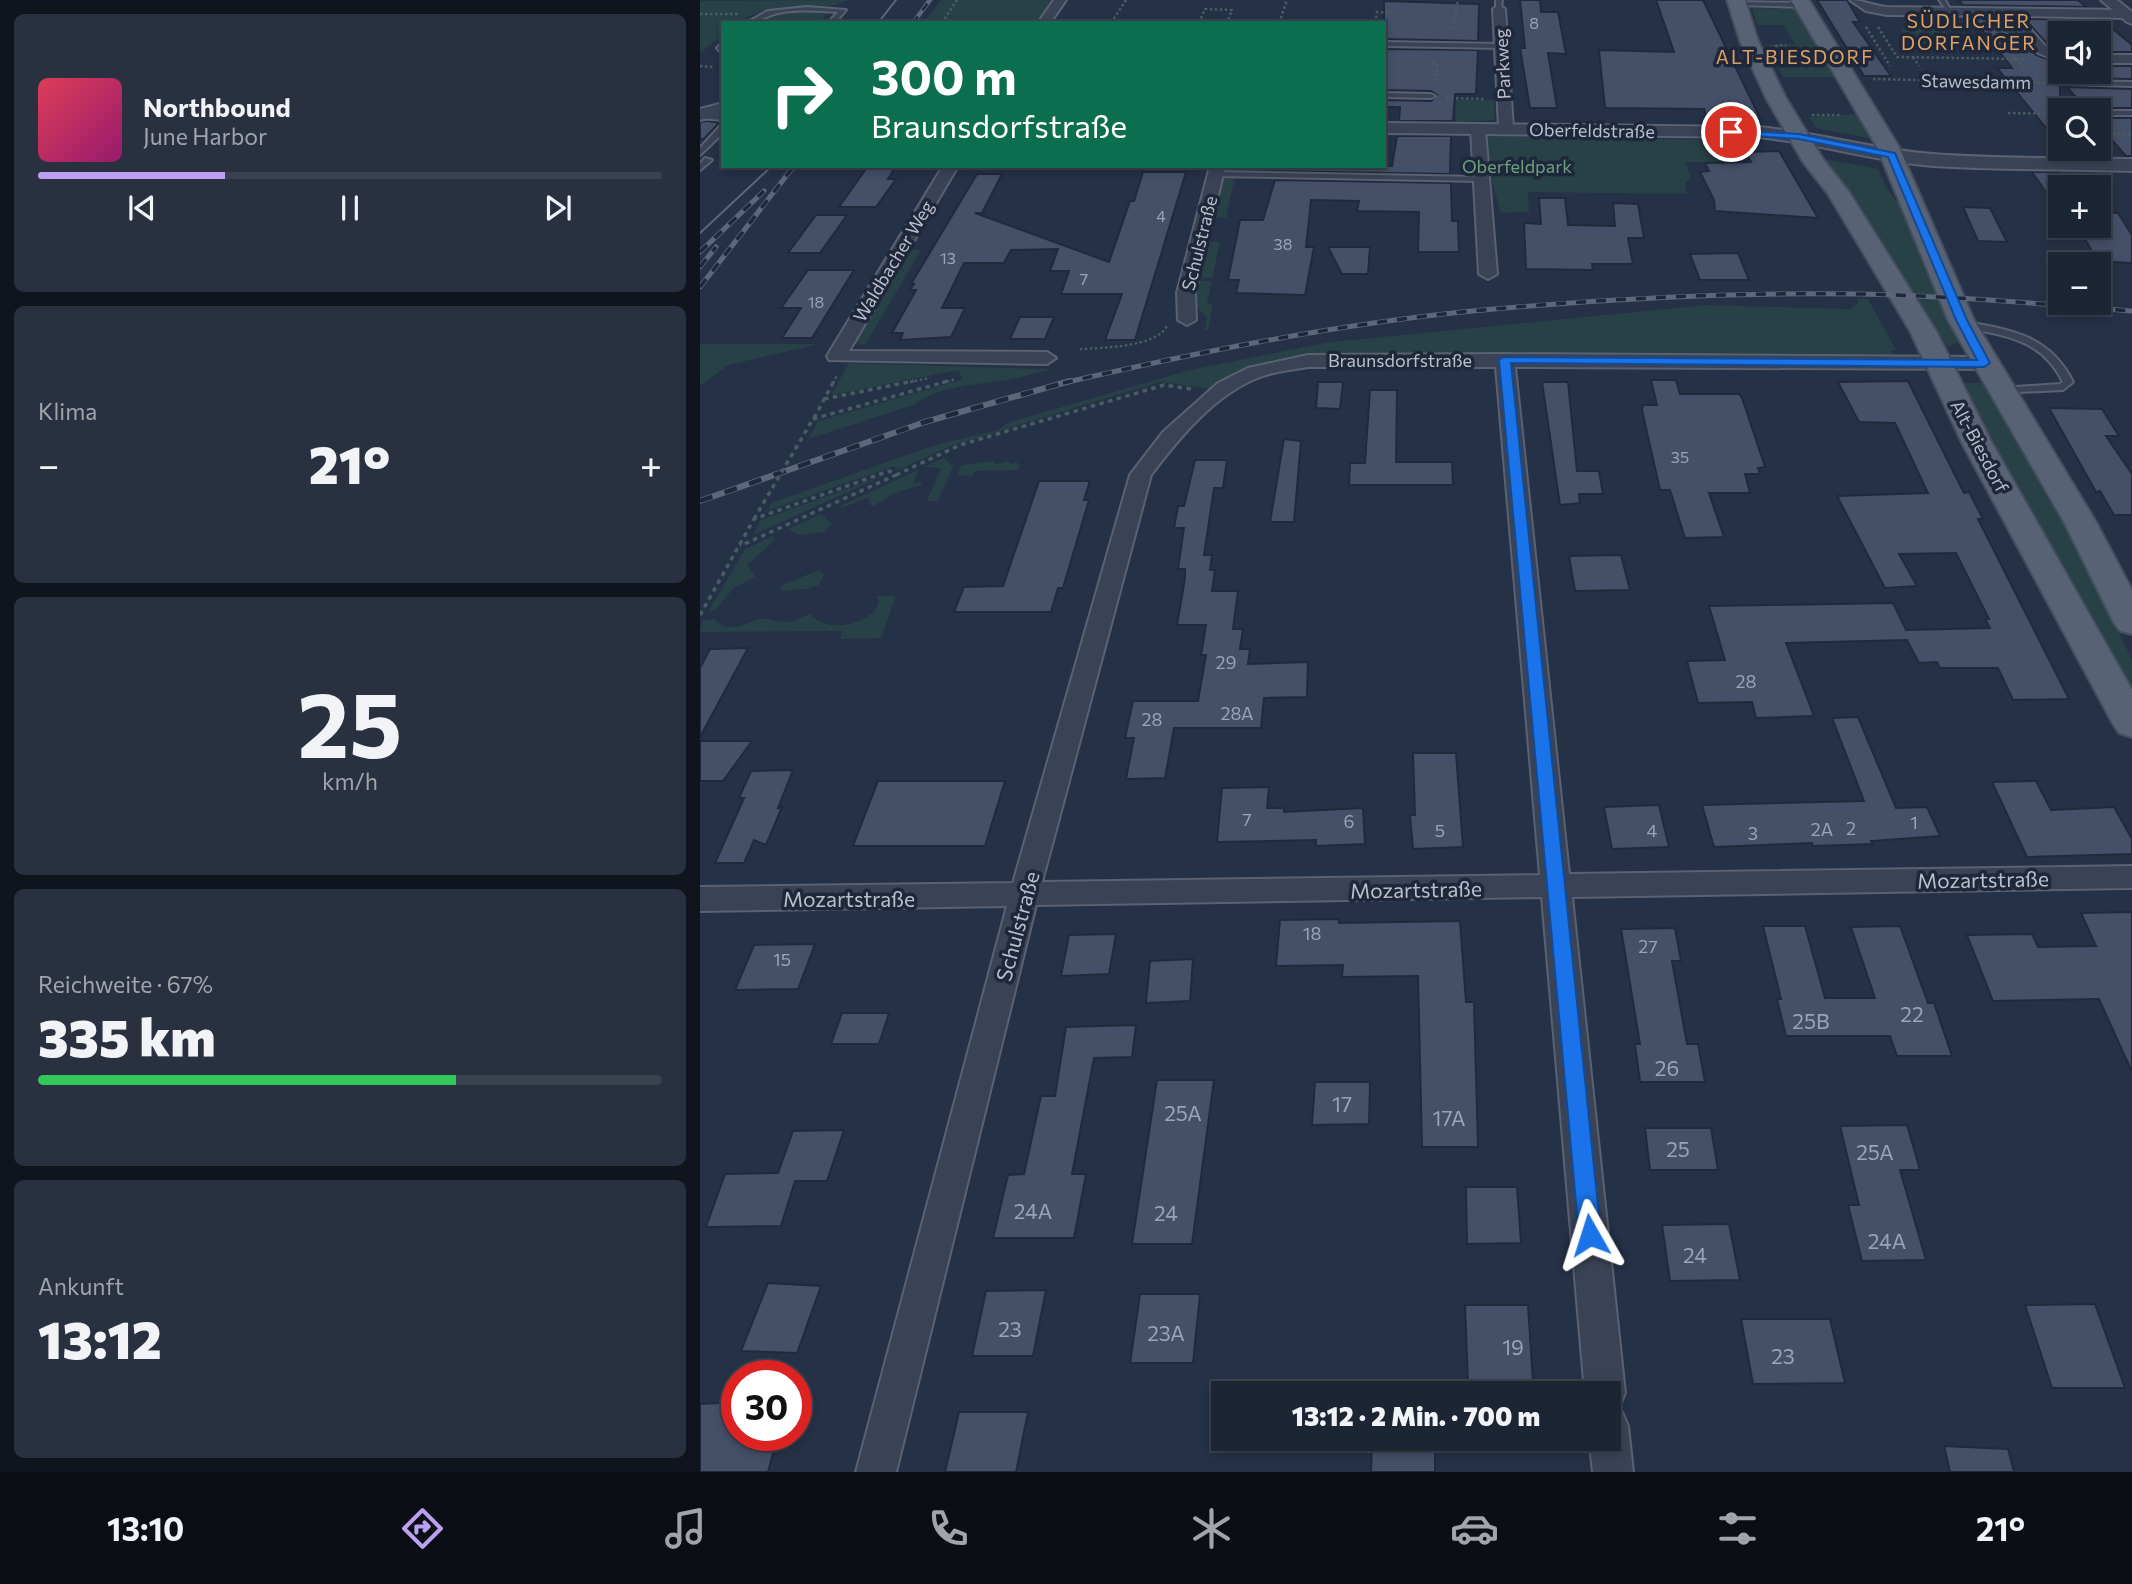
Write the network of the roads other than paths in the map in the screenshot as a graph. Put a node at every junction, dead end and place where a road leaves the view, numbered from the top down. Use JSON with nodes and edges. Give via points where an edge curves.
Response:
{"nodes":[{"id":1,"x":1060,"y":0,"type":"edge"},
{"id":2,"x":1856,"y":0,"type":"edge"},
{"id":3,"x":1941,"y":0,"type":"edge"},
{"id":4,"x":1737,"y":2,"type":"edge"},
{"id":5,"x":1802,"y":3,"type":"edge"},
{"id":6,"x":1499,"y":4,"type":"edge"},
{"id":7,"x":1948,"y":8,"type":"dead end"},
{"id":8,"x":2122,"y":9,"type":"edge"},
{"id":9,"x":2010,"y":13,"type":"junction"},
{"id":10,"x":752,"y":21,"type":"edge"},
{"id":11,"x":833,"y":21,"type":"edge"},
{"id":12,"x":1045,"y":21,"type":"edge"},
{"id":13,"x":1386,"y":44,"type":"edge"},
{"id":14,"x":1502,"y":46,"type":"junction"},
{"id":15,"x":2048,"y":53,"type":"edge"},
{"id":16,"x":2111,"y":59,"type":"edge"},
{"id":17,"x":2132,"y":59,"type":"edge"},
{"id":18,"x":2111,"y":84,"type":"edge"},
{"id":19,"x":2132,"y":84,"type":"edge"},
{"id":20,"x":1386,"y":95,"type":"edge"},
{"id":21,"x":1434,"y":96,"type":"road end"},
{"id":22,"x":721,"y":109,"type":"edge"},
{"id":23,"x":2113,"y":113,"type":"dead end"},
{"id":24,"x":2132,"y":113,"type":"edge"},
{"id":25,"x":700,"y":116,"type":"edge"},
{"id":26,"x":721,"y":118,"type":"edge"},
{"id":27,"x":1386,"y":128,"type":"edge"},
{"id":28,"x":1506,"y":128,"type":"junction"},
{"id":29,"x":1478,"y":129,"type":"junction"},
{"id":30,"x":721,"y":130,"type":"edge"},
{"id":31,"x":1799,"y":136,"type":"junction"},
{"id":32,"x":700,"y":153,"type":"edge"},
{"id":33,"x":1892,"y":155,"type":"junction"},
{"id":34,"x":700,"y":160,"type":"edge"},
{"id":35,"x":2132,"y":165,"type":"edge"},
{"id":36,"x":700,"y":168,"type":"edge"},
{"id":37,"x":950,"y":168,"type":"edge"},
{"id":38,"x":1218,"y":170,"type":"edge"},
{"id":39,"x":1480,"y":178,"type":"junction"},
{"id":40,"x":1488,"y":274,"type":"dead end"},
{"id":41,"x":1187,"y":320,"type":"road end"},
{"id":42,"x":1964,"y":325,"type":"junction"},
{"id":43,"x":1046,"y":358,"type":"dead end"},
{"id":44,"x":1504,"y":360,"type":"junction"},
{"id":45,"x":1937,"y":363,"type":"junction"},
{"id":46,"x":1984,"y":363,"type":"junction"},
{"id":47,"x":2001,"y":391,"type":"junction"},
{"id":48,"x":1203,"y":398,"type":"joint"},
{"id":49,"x":2130,"y":616,"type":"edge"},
{"id":50,"x":2132,"y":724,"type":"edge"},
{"id":51,"x":2132,"y":877,"type":"edge"},
{"id":52,"x":1558,"y":886,"type":"junction"},
{"id":53,"x":1024,"y":896,"type":"junction"},
{"id":54,"x":700,"y":899,"type":"edge"},
{"id":55,"x":1604,"y":1381,"type":"edge"},
{"id":56,"x":1611,"y":1451,"type":"edge"},
{"id":57,"x":876,"y":1472,"type":"edge"},
{"id":58,"x":1613,"y":1472,"type":"edge"}],
"edges":[{"from":1,"to":12,"type":"street"},
{"from":2,"to":9,"type":"street","via":[[1870,9]]},
{"from":3,"to":7,"type":"lane"},
{"from":4,"to":5,"type":"lane"},
{"from":4,"to":31,"type":"main road","name":"Alt-Biesdorf","via":[[1765,76]]},
{"from":5,"to":33,"type":"main road"},
{"from":6,"to":14,"type":"street","name":"Parkweg"},
{"from":8,"to":9,"type":"street"},
{"from":9,"to":15,"type":"street"},
{"from":10,"to":11,"type":"lane","via":[[781,11],[843,10]]},
{"from":13,"to":14,"type":"lane"},
{"from":14,"to":28,"type":"street","name":"Parkweg"},
{"from":16,"to":17,"type":"street"},
{"from":18,"to":19,"type":"lane"},
{"from":20,"to":21,"type":"lane"},
{"from":22,"to":25,"type":"street"},
{"from":23,"to":24,"type":"lane"},
{"from":25,"to":26,"type":"lane"},
{"from":27,"to":29,"type":"street","name":"Oberfeldstraße"},
{"from":28,"to":29,"type":"street","name":"Oberfeldstraße"},
{"from":28,"to":31,"type":"street","name":"Oberfeldstraße"},
{"from":29,"to":39,"type":"street"},
{"from":30,"to":32,"type":"lane"},
{"from":31,"to":33,"type":"street"},
{"from":31,"to":45,"type":"main road","name":"Alt-Biesdorf","via":[[1866,237],[1923,331]]},
{"from":33,"to":35,"type":"street"},
{"from":33,"to":42,"type":"main road"},
{"from":34,"to":36,"type":"lane","via":[[708,160]]},
{"from":37,"to":43,"type":"street","name":"Waldbacher Weg","via":[[836,356]]},
{"from":38,"to":39,"type":"lane"},
{"from":38,"to":41,"type":"street","name":"Schulstraße","via":[[1185,293]]},
{"from":39,"to":40,"type":"street"},
{"from":42,"to":46,"type":"main road"},
{"from":42,"to":47,"type":"lane","via":[[2023,337],[2053,359],[2068,382],[2063,387]]},
{"from":44,"to":45,"type":"street","name":"Braunsdorfstraße"},
{"from":44,"to":48,"type":"street","name":"Braunsdorfstraße","via":[[1291,363],[1244,377]]},
{"from":44,"to":52,"type":"street"},
{"from":45,"to":46,"type":"street","name":"Braunsdorfstraße"},
{"from":45,"to":50,"type":"main road","name":"Alt-Biesdorf"},
{"from":46,"to":47,"type":"main road"},
{"from":47,"to":49,"type":"main road"},
{"from":48,"to":53,"type":"street","name":"Schulstraße","via":[[1141,475]]},
{"from":51,"to":52,"type":"street","name":"Mozartstraße"},
{"from":52,"to":53,"type":"street","name":"Mozartstraße"},
{"from":52,"to":55,"type":"street"},
{"from":53,"to":54,"type":"street","name":"Mozartstraße"},
{"from":53,"to":57,"type":"street","name":"Schulstraße"},
{"from":56,"to":58,"type":"street"}]}
